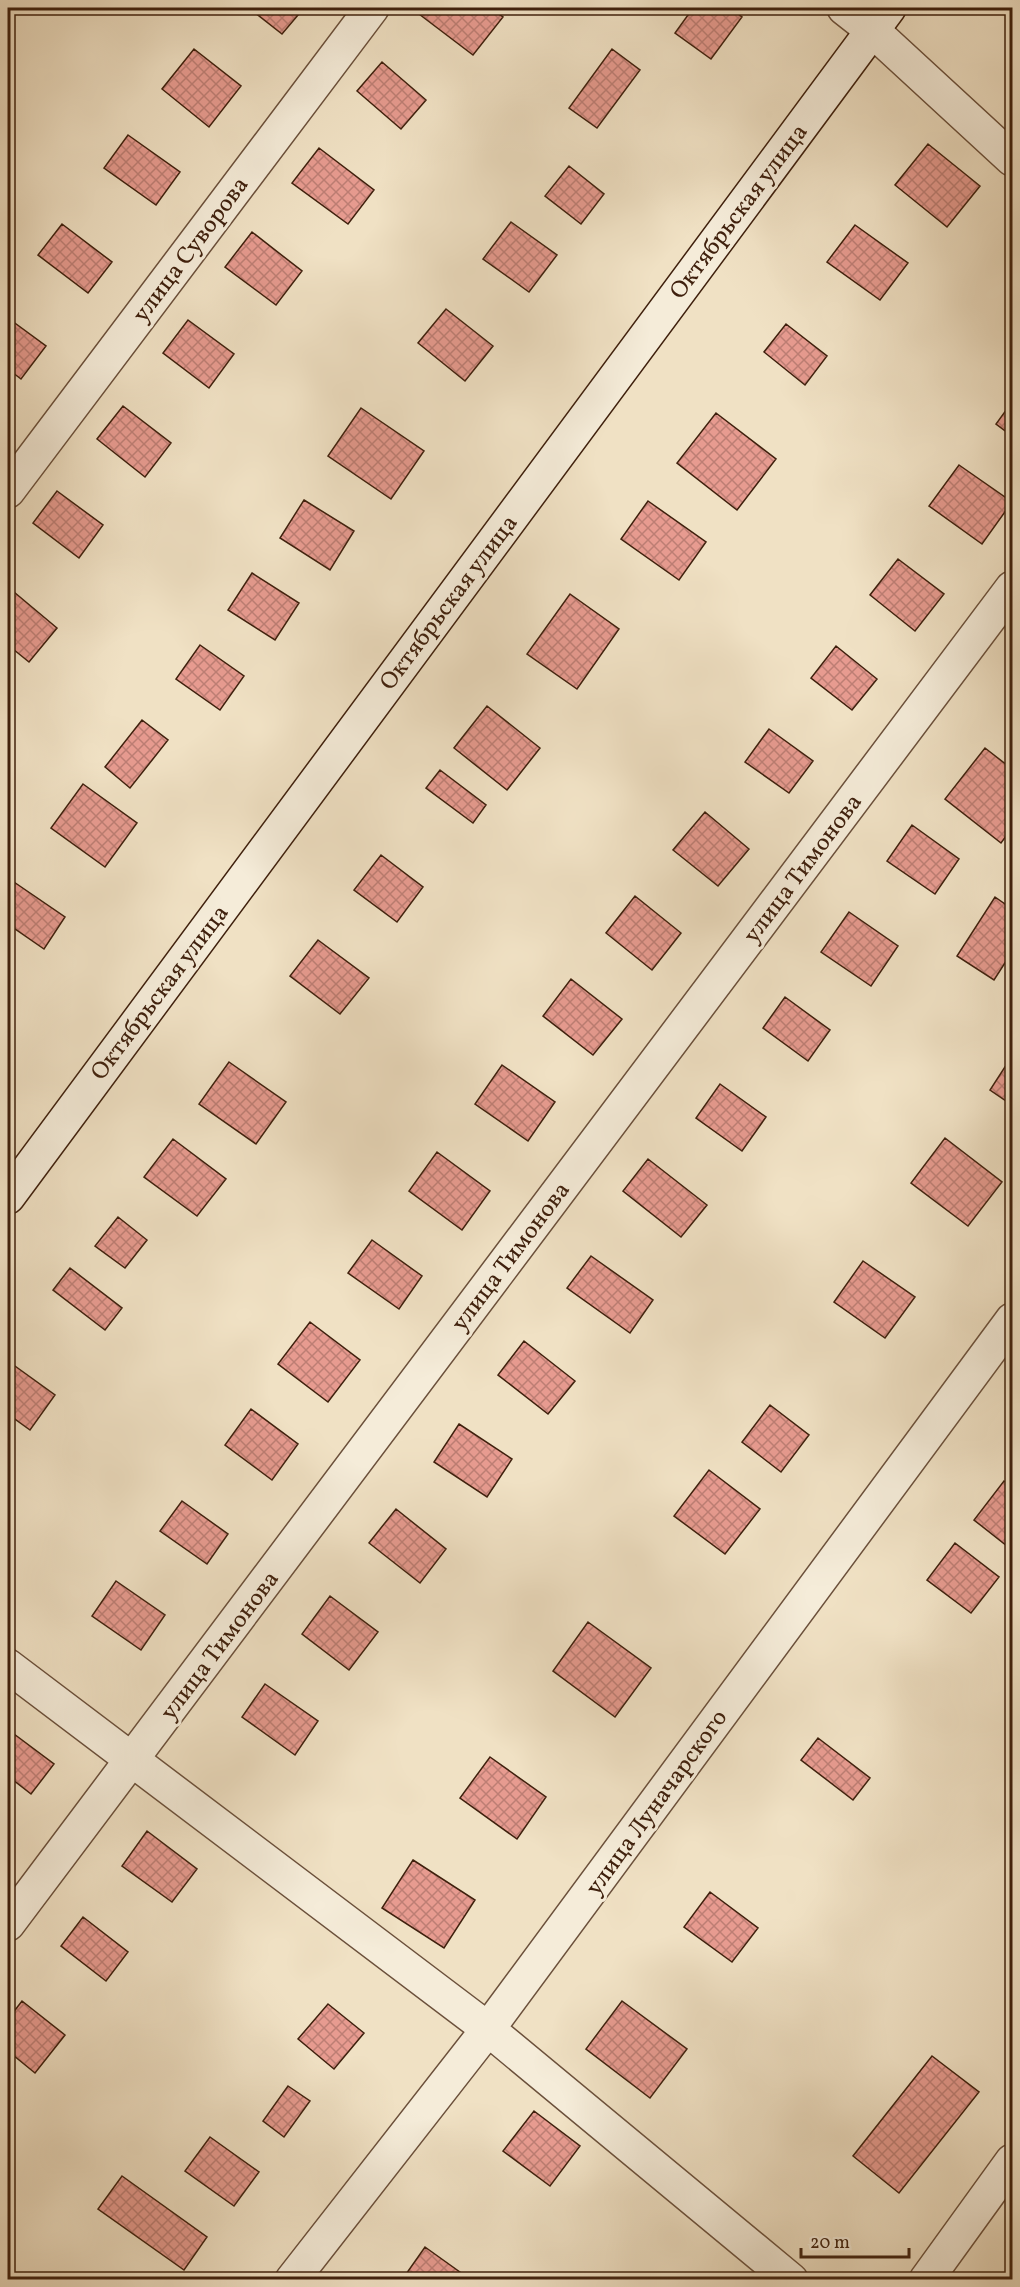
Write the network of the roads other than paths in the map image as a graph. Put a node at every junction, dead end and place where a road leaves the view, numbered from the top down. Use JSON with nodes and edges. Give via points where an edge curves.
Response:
{"nodes":[{"id":1,"x":372,"y":8,"type":"edge"},
{"id":2,"x":844,"y":8,"type":"edge"},
{"id":3,"x":881,"y":19,"type":"edge"},
{"id":4,"x":1012,"y":159,"type":"edge"},
{"id":5,"x":8,"y":491,"type":"edge"},
{"id":6,"x":1012,"y":588,"type":"edge"},
{"id":7,"x":8,"y":1197,"type":"edge"},
{"id":8,"x":1012,"y":1320,"type":"edge"},
{"id":9,"x":8,"y":1666,"type":"edge"},
{"id":10,"x":132,"y":1760,"type":"junction"},
{"id":11,"x":8,"y":1924,"type":"edge"},
{"id":12,"x":488,"y":2029,"type":"junction"},
{"id":13,"x":1012,"y":2161,"type":"edge"},
{"id":14,"x":292,"y":2280,"type":"edge"},
{"id":15,"x":791,"y":2280,"type":"edge"},
{"id":16,"x":926,"y":2280,"type":"edge"}],
"edges":[{"from":1,"to":5,"type":"street","name":"улица Суворова"},
{"from":2,"to":3,"type":"street"},
{"from":3,"to":4,"type":"street"},
{"from":3,"to":7,"type":"street","name":"Октябрьская улица"},
{"from":6,"to":10,"type":"street","name":"улица Тимонова"},
{"from":8,"to":12,"type":"street","name":"улица Луначарского"},
{"from":9,"to":10,"type":"street"},
{"from":10,"to":11,"type":"street","name":"улица Тимонова"},
{"from":10,"to":12,"type":"street"},
{"from":12,"to":14,"type":"street","name":"улица Луначарского"},
{"from":12,"to":15,"type":"street"},
{"from":13,"to":16,"type":"street"}]}
